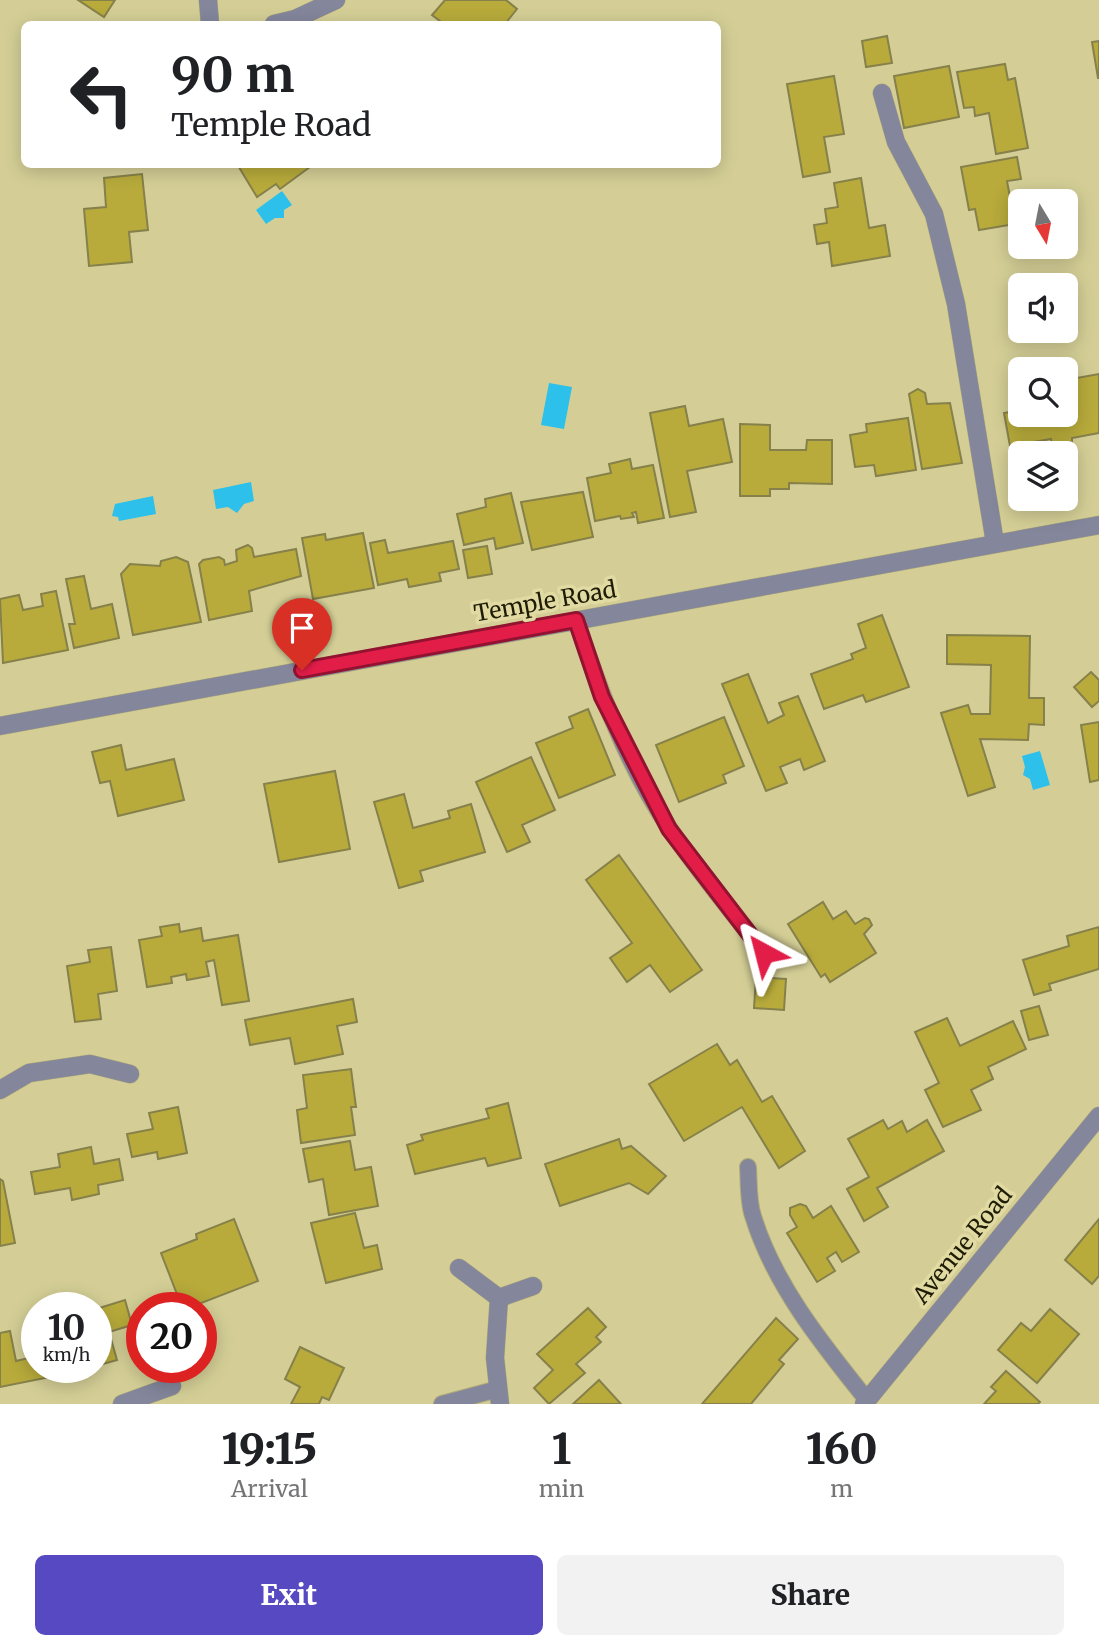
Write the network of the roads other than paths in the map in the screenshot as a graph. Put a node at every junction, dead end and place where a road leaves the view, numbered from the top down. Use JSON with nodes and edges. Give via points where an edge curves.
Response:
{"nodes":[{"id":1,"x":208,"y":0,"type":"edge"},
{"id":2,"x":336,"y":0,"type":"edge"},
{"id":3,"x":210,"y":21,"type":"edge"},
{"id":4,"x":287,"y":21,"type":"edge"},
{"id":5,"x":882,"y":93,"type":"dead end"},
{"id":6,"x":1099,"y":526,"type":"edge"},
{"id":7,"x":995,"y":543,"type":"junction"},
{"id":8,"x":576,"y":620,"type":"junction"},
{"id":9,"x":0,"y":726,"type":"edge"},
{"id":10,"x":764,"y":953,"type":"dead end"},
{"id":11,"x":130,"y":1074,"type":"dead end"},
{"id":12,"x":0,"y":1090,"type":"edge"},
{"id":13,"x":1099,"y":1116,"type":"edge"},
{"id":14,"x":748,"y":1167,"type":"dead end"},
{"id":15,"x":459,"y":1268,"type":"dead end"},
{"id":16,"x":533,"y":1286,"type":"dead end"},
{"id":17,"x":499,"y":1298,"type":"junction"},
{"id":18,"x":172,"y":1386,"type":"dead end"},
{"id":19,"x":499,"y":1396,"type":"edge"},
{"id":20,"x":866,"y":1402,"type":"edge"},
{"id":21,"x":122,"y":1404,"type":"edge"},
{"id":22,"x":442,"y":1404,"type":"edge"}],
"edges":[{"from":1,"to":3,"type":"street"},
{"from":2,"to":4,"type":"street"},
{"from":5,"to":7,"type":"street","via":[[896,142],[934,214],[956,304]]},
{"from":6,"to":7,"type":"street","name":"Temple Road"},
{"from":7,"to":8,"type":"street","name":"Temple Road"},
{"from":8,"to":9,"type":"street","name":"Temple Road"},
{"from":8,"to":10,"type":"lane","via":[[602,697],[663,817]]},
{"from":11,"to":12,"type":"street","via":[[90,1064],[29,1073]]},
{"from":13,"to":20,"type":"street","name":"Avenue Road"},
{"from":14,"to":20,"type":"lane","via":[[752,1214],[774,1265],[820,1340]]},
{"from":15,"to":17,"type":"street"},
{"from":16,"to":17,"type":"street"},
{"from":17,"to":19,"type":"street","via":[[495,1358]]},
{"from":18,"to":21,"type":"street"},
{"from":19,"to":22,"type":"lane"}]}
